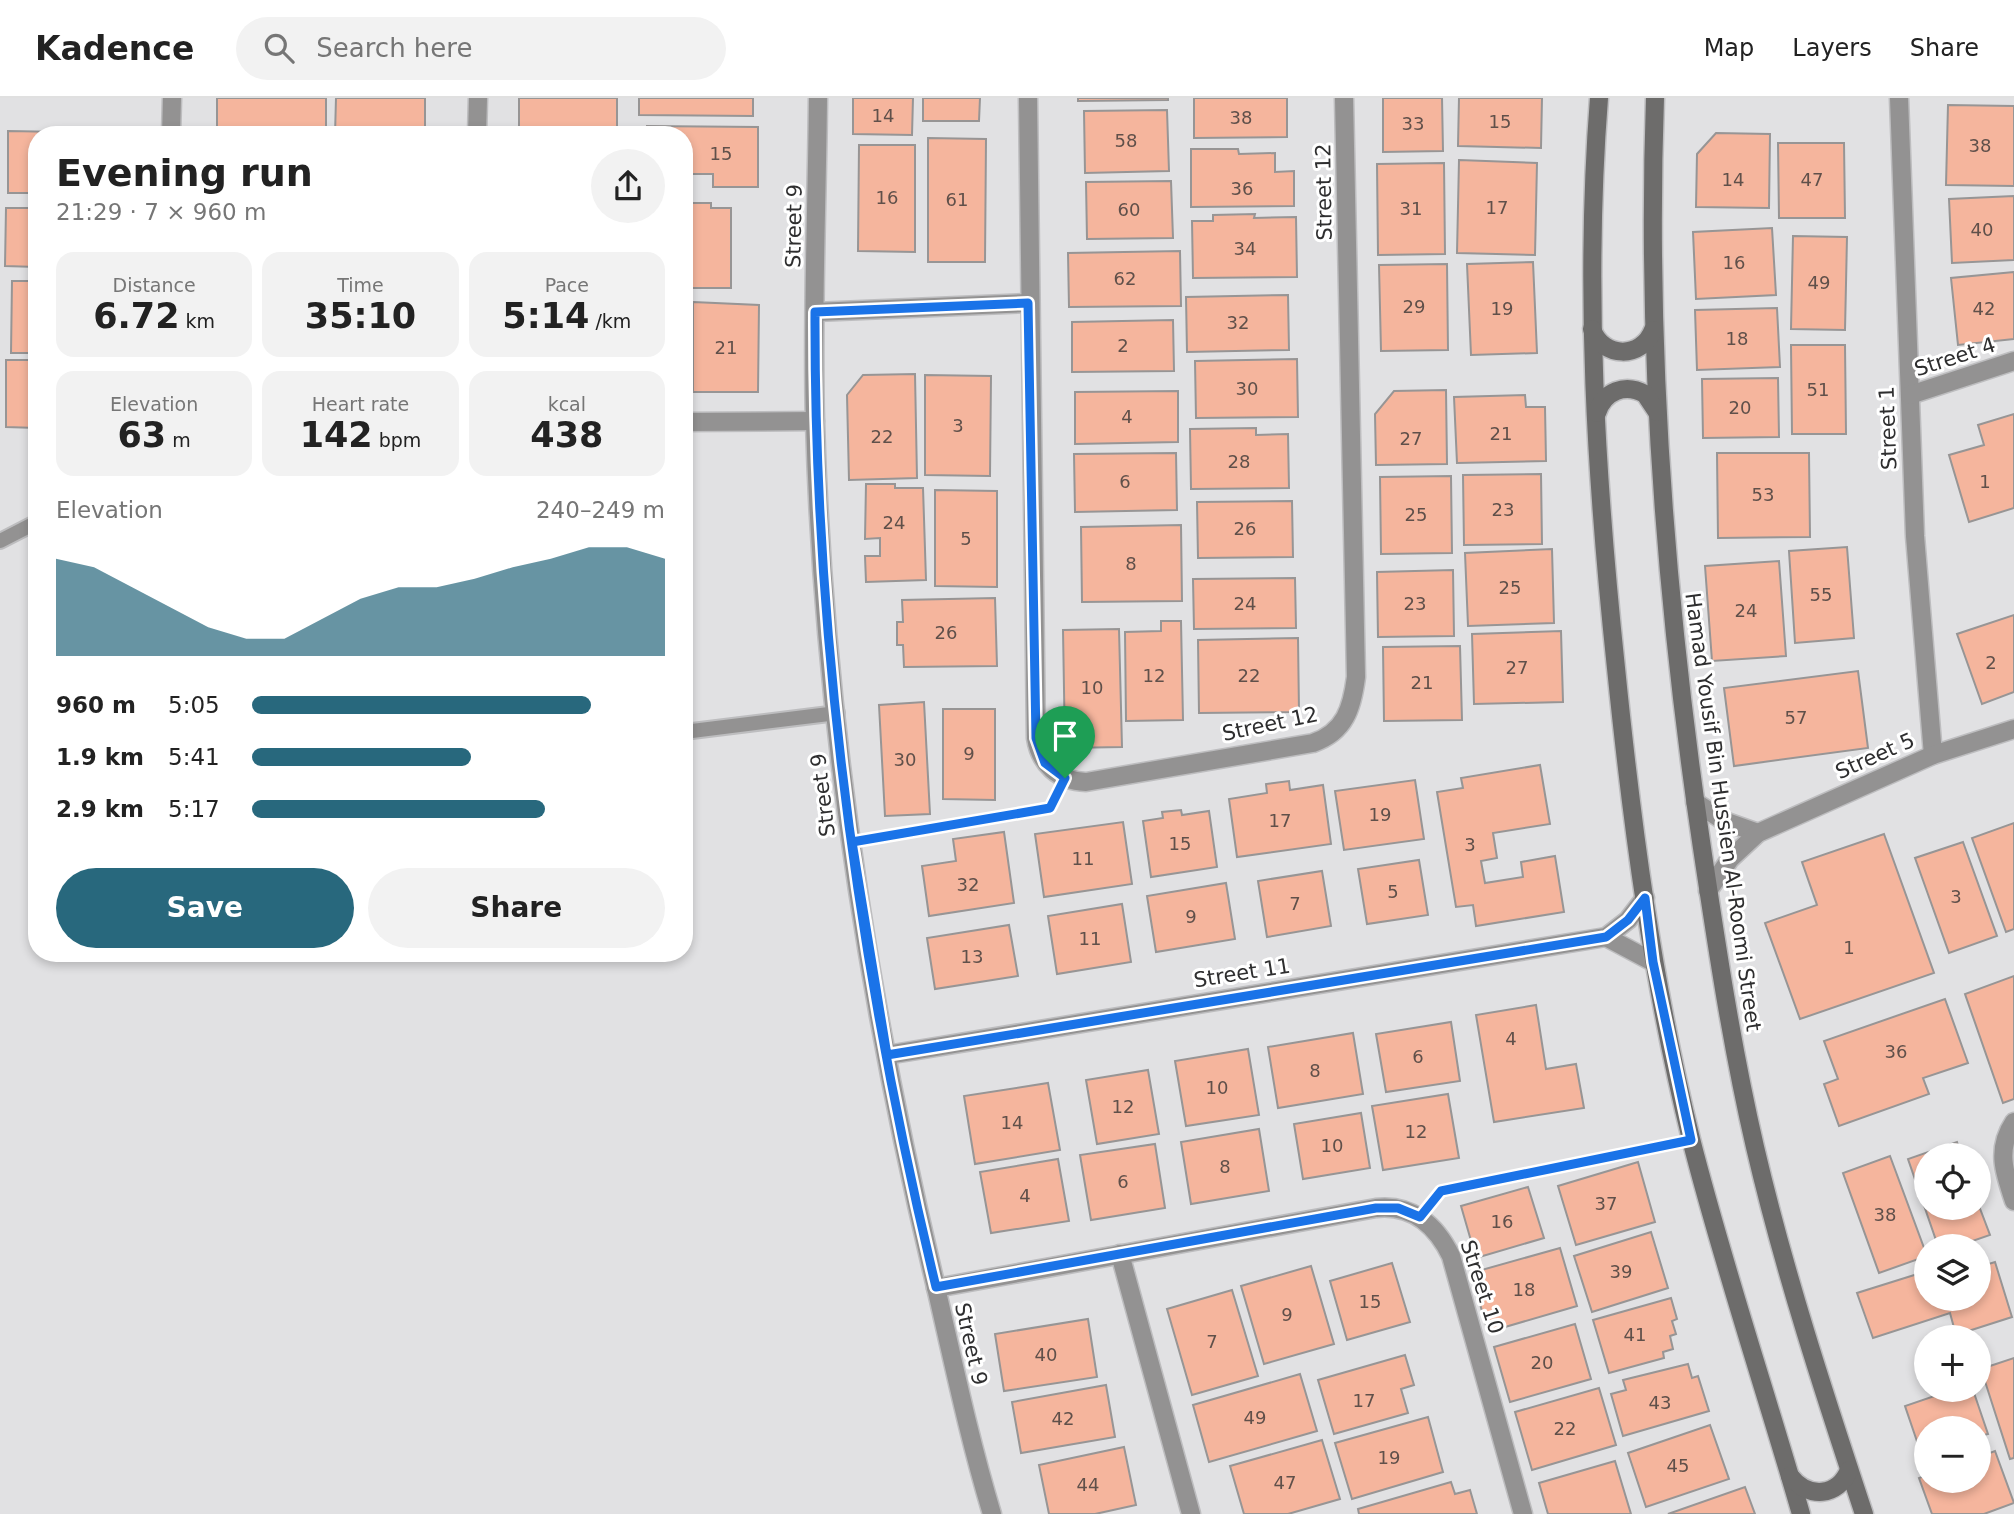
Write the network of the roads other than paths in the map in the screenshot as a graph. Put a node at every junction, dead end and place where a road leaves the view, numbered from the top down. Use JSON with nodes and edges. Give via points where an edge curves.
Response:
{"nodes":[{"id":1,"x":172,"y":98,"type":"edge"},
{"id":2,"x":478,"y":98,"type":"edge"},
{"id":3,"x":818,"y":98,"type":"edge"},
{"id":4,"x":1028,"y":98,"type":"edge"},
{"id":5,"x":1344,"y":98,"type":"edge"},
{"id":6,"x":1599,"y":98,"type":"edge"},
{"id":7,"x":1655,"y":98,"type":"edge"},
{"id":8,"x":1899,"y":98,"type":"edge"},
{"id":9,"x":171,"y":126,"type":"edge"},
{"id":10,"x":477,"y":126,"type":"edge"},
{"id":11,"x":1028,"y":303,"type":"junction"},
{"id":12,"x":815,"y":312,"type":"junction"},
{"id":13,"x":1591,"y":326,"type":"junction"},
{"id":14,"x":1653,"y":330,"type":"junction"},
{"id":15,"x":2014,"y":361,"type":"edge"},
{"id":16,"x":1910,"y":395,"type":"junction"},
{"id":17,"x":1597,"y":413,"type":"junction"},
{"id":18,"x":1658,"y":416,"type":"junction"},
{"id":19,"x":815,"y":421,"type":"junction"},
{"id":20,"x":693,"y":422,"type":"edge"},
{"id":21,"x":28,"y":527,"type":"edge"},
{"id":22,"x":0,"y":541,"type":"edge"},
{"id":23,"x":837,"y":713,"type":"junction"},
{"id":24,"x":2014,"y":729,"type":"edge"},
{"id":25,"x":693,"y":731,"type":"edge"},
{"id":26,"x":1933,"y":755,"type":"junction"},
{"id":27,"x":1695,"y":802,"type":"junction"},
{"id":28,"x":1758,"y":832,"type":"junction"},
{"id":29,"x":1708,"y":891,"type":"junction"},
{"id":30,"x":1645,"y":898,"type":"junction"},
{"id":31,"x":1606,"y":937,"type":"junction"},
{"id":32,"x":1653,"y":962,"type":"junction"},
{"id":33,"x":887,"y":1055,"type":"junction"},
{"id":34,"x":2014,"y":1122,"type":"edge"},
{"id":35,"x":2014,"y":1201,"type":"edge"},
{"id":36,"x":1120,"y":1254,"type":"junction"},
{"id":37,"x":936,"y":1287,"type":"junction"},
{"id":38,"x":1849,"y":1469,"type":"junction"},
{"id":39,"x":1790,"y":1476,"type":"junction"},
{"id":40,"x":992,"y":1514,"type":"edge"},
{"id":41,"x":1191,"y":1514,"type":"edge"},
{"id":42,"x":1523,"y":1514,"type":"edge"},
{"id":43,"x":1801,"y":1514,"type":"edge"},
{"id":44,"x":1864,"y":1514,"type":"edge"}],
"edges":[{"from":1,"to":9,"type":"street"},
{"from":2,"to":10,"type":"street"},
{"from":3,"to":12,"type":"street","name":"Street 9"},
{"from":4,"to":11,"type":"street"},
{"from":5,"to":11,"type":"street","name":"Street 12","via":[[1356,677],[1350,710],[1333,734],[1313,743],[1086,782],[1065,778],[1045,763],[1036,738]]},
{"from":6,"to":13,"type":"street"},
{"from":7,"to":14,"type":"street","name":"Hamad Yousif Bin Hussien Al-Roomi Street"},
{"from":8,"to":16,"type":"street","name":"Street 1"},
{"from":11,"to":12,"type":"street"},
{"from":12,"to":19,"type":"street","name":"Street 9"},
{"from":13,"to":14,"type":"street","via":[[1602,344],[1621,352],[1641,346]]},
{"from":13,"to":17,"type":"street"},
{"from":14,"to":18,"type":"street","name":"Hamad Yousif Bin Hussien Al-Roomi Street"},
{"from":15,"to":16,"type":"street","name":"Street 4"},
{"from":16,"to":26,"type":"street","name":"Street 1","via":[[1919,610]]},
{"from":17,"to":18,"type":"street","via":[[1607,396],[1631,388],[1649,397]]},
{"from":17,"to":30,"type":"street","via":[[1608,593]]},
{"from":18,"to":27,"type":"street","name":"Hamad Yousif Bin Hussien Al-Roomi Street","via":[[1672,623]]},
{"from":19,"to":20,"type":"street"},
{"from":19,"to":23,"type":"street","name":"Street 9"},
{"from":21,"to":22,"type":"lane"},
{"from":23,"to":25,"type":"lane"},
{"from":23,"to":33,"type":"street","name":"Street 9","via":[[852,842]]},
{"from":24,"to":26,"type":"street","name":"Street 5"},
{"from":26,"to":28,"type":"street","name":"Street 5"},
{"from":27,"to":28,"type":"street","via":[[1724,821]]},
{"from":27,"to":29,"type":"street","name":"Hamad Yousif Bin Hussien Al-Roomi Street"},
{"from":28,"to":29,"type":"street","name":"Street 5","via":[[1730,859]]},
{"from":29,"to":38,"type":"street","name":"Hamad Yousif Bin Hussien Al-Roomi Street","via":[[1732,1043],[1755,1149]]},
{"from":30,"to":31,"type":"street","via":[[1628,920]]},
{"from":30,"to":32,"type":"street"},
{"from":31,"to":32,"type":"street"},
{"from":31,"to":33,"type":"street","name":"Street 11"},
{"from":32,"to":39,"type":"street","via":[[1691,1140]]},
{"from":33,"to":37,"type":"street","name":"Street 9"},
{"from":34,"to":35,"type":"street","via":[[2002,1151]]},
{"from":36,"to":37,"type":"street"},
{"from":36,"to":41,"type":"street"},
{"from":36,"to":42,"type":"street","name":"Street 10","via":[[1376,1208],[1398,1208],[1420,1217],[1437,1231],[1451,1256]]},
{"from":37,"to":40,"type":"street","name":"Street 9","via":[[960,1399]]},
{"from":38,"to":39,"type":"street","via":[[1841,1484],[1818,1493],[1802,1488]]},
{"from":38,"to":44,"type":"street","name":"Hamad Yousif Bin Hussien Al-Roomi Street"},
{"from":39,"to":43,"type":"street"}]}
